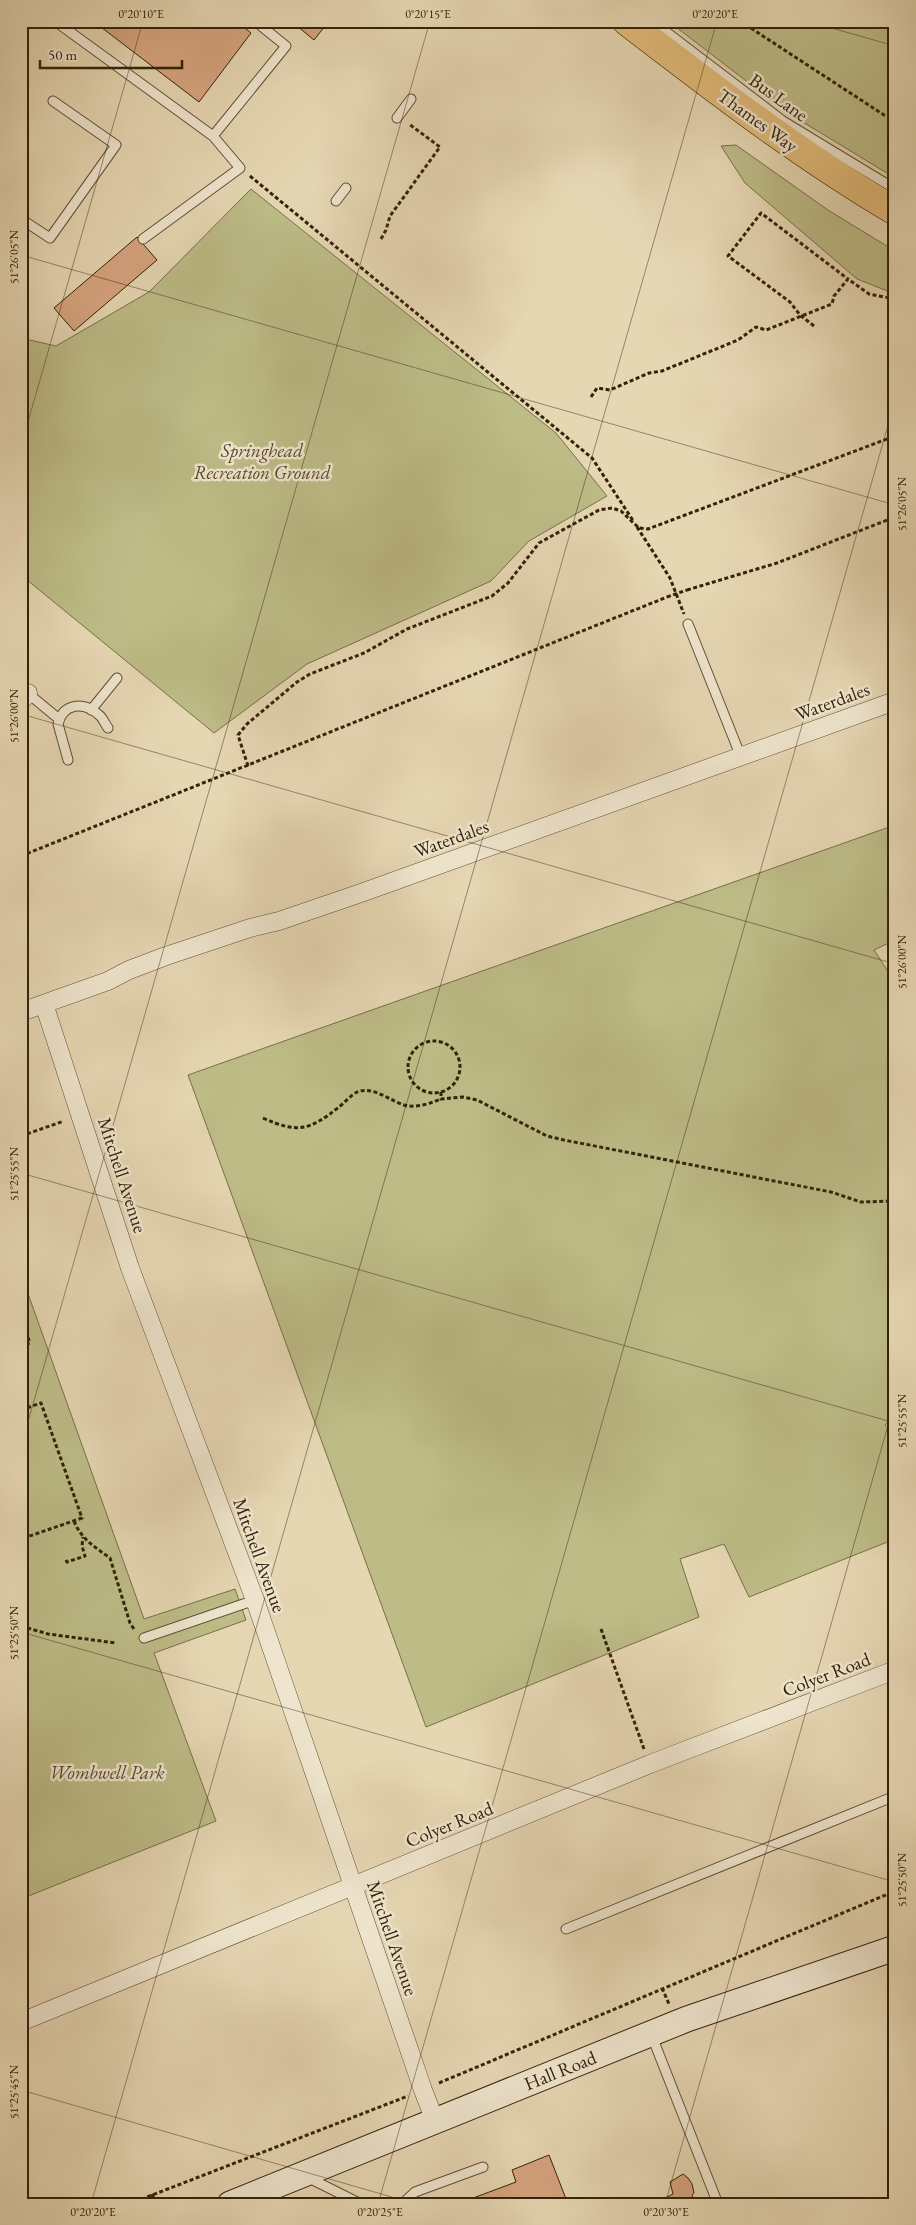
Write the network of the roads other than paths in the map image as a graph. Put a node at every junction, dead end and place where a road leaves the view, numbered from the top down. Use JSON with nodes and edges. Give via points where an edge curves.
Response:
{"nodes":[{"id":1,"x":55,"y":21,"type":"edge"},
{"id":2,"x":255,"y":21,"type":"edge"},
{"id":3,"x":626,"y":21,"type":"edge"},
{"id":4,"x":652,"y":21,"type":"edge"},
{"id":5,"x":411,"y":99,"type":"dead end"},
{"id":6,"x":53,"y":101,"type":"dead end"},
{"id":7,"x":398,"y":117,"type":"road end"},
{"id":8,"x":213,"y":136,"type":"junction"},
{"id":9,"x":346,"y":188,"type":"dead end"},
{"id":10,"x":895,"y":189,"type":"edge"},
{"id":11,"x":336,"y":200,"type":"dead end"},
{"id":12,"x":895,"y":211,"type":"edge"},
{"id":13,"x":21,"y":220,"type":"edge"},
{"id":14,"x":143,"y":239,"type":"dead end"},
{"id":15,"x":688,"y":624,"type":"road end"},
{"id":16,"x":117,"y":678,"type":"dead end"},
{"id":17,"x":23,"y":694,"type":"edge"},
{"id":18,"x":895,"y":701,"type":"edge"},
{"id":19,"x":91,"y":710,"type":"junction"},
{"id":20,"x":60,"y":719,"type":"junction"},
{"id":21,"x":108,"y":728,"type":"dead end"},
{"id":22,"x":741,"y":757,"type":"junction"},
{"id":23,"x":68,"y":760,"type":"dead end"},
{"id":24,"x":44,"y":1004,"type":"junction"},
{"id":25,"x":21,"y":1012,"type":"edge"},
{"id":26,"x":255,"y":1600,"type":"junction"},
{"id":27,"x":144,"y":1638,"type":"road end"},
{"id":28,"x":894,"y":1674,"type":"edge"},
{"id":29,"x":895,"y":1796,"type":"edge"},
{"id":30,"x":353,"y":1887,"type":"junction"},
{"id":31,"x":566,"y":1929,"type":"dead end"},
{"id":32,"x":895,"y":1948,"type":"edge"},
{"id":33,"x":21,"y":2022,"type":"edge"},
{"id":34,"x":651,"y":2034,"type":"junction"},
{"id":35,"x":435,"y":2121,"type":"junction"},
{"id":36,"x":483,"y":2167,"type":"dead end"},
{"id":37,"x":303,"y":2174,"type":"junction"},
{"id":38,"x":230,"y":2204,"type":"edge"},
{"id":39,"x":361,"y":2204,"type":"edge"},
{"id":40,"x":402,"y":2204,"type":"edge"},
{"id":41,"x":718,"y":2204,"type":"edge"}],
"edges":[{"from":1,"to":8,"type":"lane"},
{"from":2,"to":8,"type":"lane","via":[[286,46]]},
{"from":3,"to":12,"type":"main road","name":"Thames Way","via":[[750,116],[848,184]]},
{"from":4,"to":10,"type":"lane","name":"Bus Lane","via":[[783,121]]},
{"from":5,"to":7,"type":"lane"},
{"from":6,"to":13,"type":"lane","via":[[116,145],[50,238]]},
{"from":8,"to":14,"type":"lane","via":[[240,168]]},
{"from":9,"to":11,"type":"lane"},
{"from":15,"to":22,"type":"lane"},
{"from":16,"to":19,"type":"lane"},
{"from":17,"to":20,"type":"lane"},
{"from":18,"to":22,"type":"street","name":"Waterdales"},
{"from":19,"to":20,"type":"lane","via":[[74,705]]},
{"from":19,"to":21,"type":"lane","via":[[99,714]]},
{"from":20,"to":23,"type":"lane","via":[[58,725]]},
{"from":22,"to":24,"type":"street","name":"Waterdales","via":[[306,912],[166,956]]},
{"from":24,"to":25,"type":"street","name":"Waterdales"},
{"from":24,"to":26,"type":"street","name":"Mitchell Avenue","via":[[130,1268]]},
{"from":26,"to":27,"type":"lane"},
{"from":26,"to":30,"type":"street","name":"Mitchell Avenue"},
{"from":28,"to":30,"type":"street","name":"Colyer Road","via":[[650,1764]]},
{"from":29,"to":31,"type":"lane"},
{"from":30,"to":33,"type":"street","name":"Colyer Road"},
{"from":30,"to":35,"type":"street","name":"Mitchell Avenue"},
{"from":32,"to":34,"type":"street","name":"Hall Road"},
{"from":34,"to":35,"type":"street","name":"Hall Road"},
{"from":34,"to":41,"type":"lane"},
{"from":35,"to":37,"type":"street","name":"Hall Road"},
{"from":36,"to":40,"type":"lane","via":[[415,2192]]},
{"from":37,"to":38,"type":"street","name":"Hall Road","via":[[263,2194]]},
{"from":37,"to":39,"type":"lane"}]}
